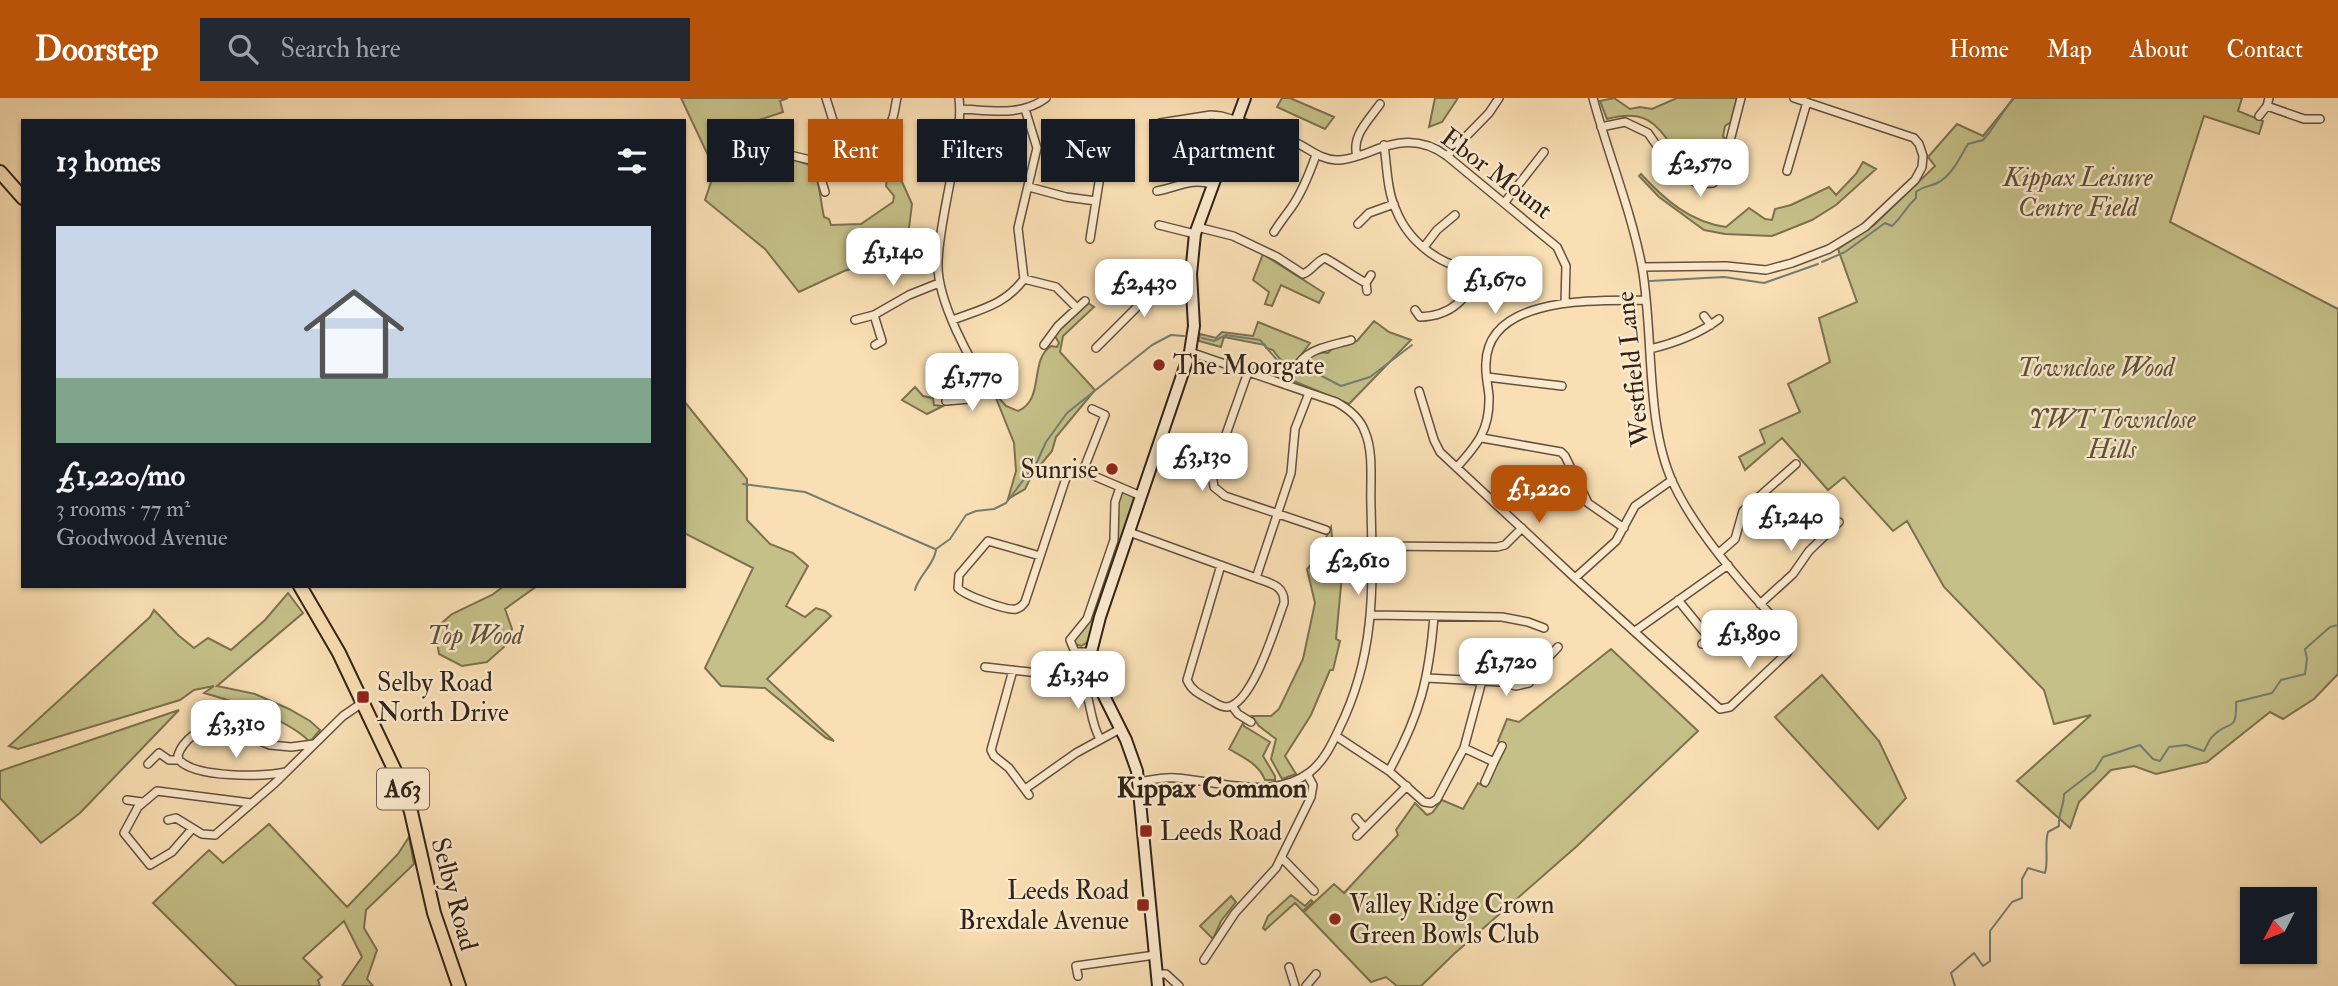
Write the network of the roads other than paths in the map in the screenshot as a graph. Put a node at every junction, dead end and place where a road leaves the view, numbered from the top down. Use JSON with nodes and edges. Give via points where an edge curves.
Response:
{"nodes":[{"id":1,"x":826,"y":98,"type":"edge"},
{"id":2,"x":897,"y":98,"type":"edge"},
{"id":3,"x":959,"y":98,"type":"edge"},
{"id":4,"x":1046,"y":98,"type":"edge"},
{"id":5,"x":1245,"y":98,"type":"edge"},
{"id":6,"x":1499,"y":98,"type":"edge"},
{"id":7,"x":1593,"y":98,"type":"edge"},
{"id":8,"x":1741,"y":98,"type":"edge"},
{"id":9,"x":1794,"y":98,"type":"edge"},
{"id":10,"x":1807,"y":102,"type":"junction"},
{"id":11,"x":2268,"y":102,"type":"edge"},
{"id":12,"x":1380,"y":104,"type":"dead end"},
{"id":13,"x":960,"y":109,"type":"junction"},
{"id":14,"x":1025,"y":109,"type":"junction"},
{"id":15,"x":2259,"y":116,"type":"dead end"},
{"id":16,"x":2320,"y":118,"type":"dead end"},
{"id":17,"x":833,"y":119,"type":"edge"},
{"id":18,"x":892,"y":119,"type":"edge"},
{"id":19,"x":1186,"y":119,"type":"edge"},
{"id":20,"x":1231,"y":119,"type":"edge"},
{"id":21,"x":1236,"y":119,"type":"edge"},
{"id":22,"x":1601,"y":127,"type":"junction"},
{"id":23,"x":1299,"y":145,"type":"edge"},
{"id":24,"x":1384,"y":145,"type":"junction"},
{"id":25,"x":1544,"y":152,"type":"dead end"},
{"id":26,"x":1316,"y":155,"type":"junction"},
{"id":27,"x":1357,"y":156,"type":"junction"},
{"id":28,"x":1447,"y":156,"type":"junction"},
{"id":29,"x":1787,"y":171,"type":"dead end"},
{"id":30,"x":0,"y":172,"type":"edge"},
{"id":31,"x":822,"y":182,"type":"edge"},
{"id":32,"x":1099,"y":182,"type":"edge"},
{"id":33,"x":1212,"y":184,"type":"joint"},
{"id":34,"x":1029,"y":187,"type":"junction"},
{"id":35,"x":1157,"y":191,"type":"dead end"},
{"id":36,"x":825,"y":192,"type":"dead end"},
{"id":37,"x":21,"y":196,"type":"edge"},
{"id":38,"x":1096,"y":201,"type":"junction"},
{"id":39,"x":1505,"y":202,"type":"junction"},
{"id":40,"x":1394,"y":204,"type":"junction"},
{"id":41,"x":1455,"y":215,"type":"dead end"},
{"id":42,"x":1358,"y":223,"type":"dead end"},
{"id":43,"x":1159,"y":225,"type":"dead end"},
{"id":44,"x":1196,"y":230,"type":"junction"},
{"id":45,"x":1273,"y":232,"type":"dead end"},
{"id":46,"x":1090,"y":239,"type":"dead end"},
{"id":47,"x":1424,"y":247,"type":"junction"},
{"id":48,"x":1330,"y":249,"type":"dead end"},
{"id":49,"x":1325,"y":258,"type":"junction"},
{"id":50,"x":1642,"y":267,"type":"junction"},
{"id":51,"x":1371,"y":275,"type":"dead end"},
{"id":52,"x":1024,"y":279,"type":"junction"},
{"id":53,"x":939,"y":283,"type":"junction"},
{"id":54,"x":1192,"y":290,"type":"junction"},
{"id":55,"x":1646,"y":300,"type":"junction"},
{"id":56,"x":1085,"y":302,"type":"dead end"},
{"id":57,"x":1566,"y":303,"type":"junction"},
{"id":58,"x":1077,"y":308,"type":"junction"},
{"id":59,"x":1415,"y":310,"type":"dead end"},
{"id":60,"x":874,"y":315,"type":"junction"},
{"id":61,"x":1704,"y":316,"type":"dead end"},
{"id":62,"x":1720,"y":319,"type":"dead end"},
{"id":63,"x":855,"y":320,"type":"dead end"},
{"id":64,"x":953,"y":320,"type":"junction"},
{"id":65,"x":1711,"y":325,"type":"junction"},
{"id":66,"x":1351,"y":340,"type":"dead end"},
{"id":67,"x":874,"y":345,"type":"dead end"},
{"id":68,"x":1044,"y":345,"type":"dead end"},
{"id":69,"x":1096,"y":348,"type":"dead end"},
{"id":70,"x":1650,"y":349,"type":"junction"},
{"id":71,"x":1191,"y":352,"type":"junction"},
{"id":72,"x":1248,"y":372,"type":"junction"},
{"id":73,"x":1487,"y":377,"type":"junction"},
{"id":74,"x":1286,"y":385,"type":"junction"},
{"id":75,"x":1562,"y":386,"type":"dead end"},
{"id":76,"x":1419,"y":391,"type":"dead end"},
{"id":77,"x":1309,"y":393,"type":"junction"},
{"id":78,"x":946,"y":401,"type":"dead end"},
{"id":79,"x":1092,"y":409,"type":"dead end"},
{"id":80,"x":1482,"y":438,"type":"junction"},
{"id":81,"x":1796,"y":464,"type":"dead end"},
{"id":82,"x":1457,"y":467,"type":"junction"},
{"id":83,"x":1083,"y":471,"type":"junction"},
{"id":84,"x":1672,"y":480,"type":"junction"},
{"id":85,"x":1120,"y":487,"type":"junction"},
{"id":86,"x":1141,"y":496,"type":"junction"},
{"id":87,"x":1276,"y":514,"type":"junction"},
{"id":88,"x":1839,"y":522,"type":"dead end"},
{"id":89,"x":1522,"y":528,"type":"junction"},
{"id":90,"x":1624,"y":528,"type":"junction"},
{"id":91,"x":1326,"y":530,"type":"dead end"},
{"id":92,"x":1129,"y":532,"type":"junction"},
{"id":93,"x":1372,"y":546,"type":"junction"},
{"id":94,"x":1719,"y":553,"type":"junction"},
{"id":95,"x":1040,"y":556,"type":"junction"},
{"id":96,"x":1221,"y":565,"type":"junction"},
{"id":97,"x":1728,"y":565,"type":"junction"},
{"id":98,"x":1256,"y":578,"type":"junction"},
{"id":99,"x":1575,"y":578,"type":"junction"},
{"id":100,"x":301,"y":588,"type":"edge"},
{"id":101,"x":1678,"y":600,"type":"junction"},
{"id":102,"x":1760,"y":604,"type":"junction"},
{"id":103,"x":1371,"y":615,"type":"junction"},
{"id":104,"x":1434,"y":616,"type":"junction"},
{"id":105,"x":1544,"y":628,"type":"dead end"},
{"id":106,"x":1635,"y":631,"type":"junction"},
{"id":107,"x":1702,"y":644,"type":"dead end"},
{"id":108,"x":1558,"y":646,"type":"dead end"},
{"id":109,"x":1075,"y":652,"type":"junction"},
{"id":110,"x":1091,"y":652,"type":"junction"},
{"id":111,"x":985,"y":667,"type":"dead end"},
{"id":112,"x":1072,"y":668,"type":"junction"},
{"id":113,"x":1013,"y":670,"type":"junction"},
{"id":114,"x":1427,"y":678,"type":"junction"},
{"id":115,"x":1482,"y":681,"type":"junction"},
{"id":116,"x":362,"y":703,"type":"junction"},
{"id":117,"x":1232,"y":706,"type":"junction"},
{"id":118,"x":1251,"y":722,"type":"dead end"},
{"id":119,"x":1120,"y":729,"type":"junction"},
{"id":120,"x":1336,"y":736,"type":"junction"},
{"id":121,"x":1100,"y":739,"type":"junction"},
{"id":122,"x":314,"y":744,"type":"junction"},
{"id":123,"x":1502,"y":746,"type":"dead end"},
{"id":124,"x":1464,"y":748,"type":"junction"},
{"id":125,"x":179,"y":760,"type":"junction"},
{"id":126,"x":1494,"y":762,"type":"junction"},
{"id":127,"x":148,"y":764,"type":"dead end"},
{"id":128,"x":1389,"y":771,"type":"junction"},
{"id":129,"x":287,"y":772,"type":"junction"},
{"id":130,"x":1307,"y":774,"type":"junction"},
{"id":131,"x":1139,"y":782,"type":"junction"},
{"id":132,"x":1485,"y":782,"type":"dead end"},
{"id":133,"x":1407,"y":786,"type":"junction"},
{"id":134,"x":127,"y":800,"type":"dead end"},
{"id":135,"x":142,"y":802,"type":"junction"},
{"id":136,"x":252,"y":803,"type":"junction"},
{"id":137,"x":1356,"y":818,"type":"dead end"},
{"id":138,"x":168,"y":820,"type":"dead end"},
{"id":139,"x":1365,"y":828,"type":"junction"},
{"id":140,"x":192,"y":829,"type":"junction"},
{"id":141,"x":1357,"y":836,"type":"dead end"},
{"id":142,"x":1282,"y":858,"type":"junction"},
{"id":143,"x":1314,"y":891,"type":"dead end"},
{"id":144,"x":1155,"y":955,"type":"junction"},
{"id":145,"x":1204,"y":960,"type":"dead end"},
{"id":146,"x":1289,"y":967,"type":"dead end"},
{"id":147,"x":1157,"y":974,"type":"junction"},
{"id":148,"x":1317,"y":974,"type":"dead end"},
{"id":149,"x":1077,"y":976,"type":"dead end"},
{"id":150,"x":459,"y":986,"type":"edge"},
{"id":151,"x":1158,"y":986,"type":"edge"},
{"id":152,"x":1179,"y":986,"type":"edge"},
{"id":153,"x":1295,"y":986,"type":"edge"},
{"id":154,"x":1306,"y":986,"type":"edge"}],
"edges":[{"from":1,"to":17,"type":"street"},
{"from":2,"to":18,"type":"street"},
{"from":3,"to":13,"type":"street"},
{"from":4,"to":14,"type":"street"},
{"from":5,"to":21,"type":"main road"},
{"from":6,"to":28,"type":"street"},
{"from":7,"to":22,"type":"street","name":"Westfield Lane"},
{"from":8,"to":22,"type":"street","via":[[1722,172],[1708,185],[1677,172],[1651,136],[1629,123]]},
{"from":9,"to":10,"type":"street"},
{"from":10,"to":29,"type":"street"},
{"from":10,"to":50,"type":"street","via":[[1914,138],[1923,156],[1918,176],[1852,236],[1793,264],[1755,271],[1726,266]]},
{"from":11,"to":15,"type":"street"},
{"from":11,"to":16,"type":"street","via":[[2300,118]]},
{"from":12,"to":27,"type":"street","via":[[1356,139]]},
{"from":13,"to":14,"type":"street"},
{"from":13,"to":53,"type":"street","via":[[937,262]]},
{"from":14,"to":34,"type":"street","via":[[1037,148]]},
{"from":19,"to":20,"type":"street","name":"Ebor Mount","via":[[1211,115]]},
{"from":22,"to":50,"type":"street","name":"Westfield Lane"},
{"from":23,"to":26,"type":"street","name":"Ebor Mount"},
{"from":24,"to":27,"type":"street","name":"Ebor Mount"},
{"from":24,"to":28,"type":"street","name":"Ebor Mount","via":[[1415,142]]},
{"from":24,"to":40,"type":"street"},
{"from":25,"to":39,"type":"street"},
{"from":26,"to":27,"type":"street","name":"Ebor Mount","via":[[1341,160]]},
{"from":26,"to":45,"type":"street","via":[[1308,178]]},
{"from":28,"to":39,"type":"street","name":"Ebor Mount"},
{"from":30,"to":37,"type":"highway"},
{"from":31,"to":36,"type":"street"},
{"from":32,"to":38,"type":"street"},
{"from":33,"to":35,"type":"street","via":[[1195,180],[1165,185]]},
{"from":33,"to":44,"type":"main road"},
{"from":34,"to":38,"type":"street"},
{"from":34,"to":52,"type":"street","via":[[1018,235]]},
{"from":38,"to":46,"type":"street"},
{"from":39,"to":57,"type":"street","name":"Ebor Mount","via":[[1561,251],[1566,266]]},
{"from":40,"to":42,"type":"street","via":[[1369,213]]},
{"from":40,"to":47,"type":"street","via":[[1407,229]]},
{"from":41,"to":47,"type":"street"},
{"from":43,"to":44,"type":"street"},
{"from":44,"to":49,"type":"street","via":[[1233,236],[1303,274]]},
{"from":44,"to":54,"type":"main road"},
{"from":47,"to":59,"type":"street","via":[[1450,265],[1478,269],[1457,306],[1436,317],[1420,317]]},
{"from":48,"to":49,"type":"street"},
{"from":49,"to":51,"type":"street","via":[[1367,287]]},
{"from":50,"to":55,"type":"street","name":"Westfield Lane"},
{"from":52,"to":58,"type":"street","via":[[1056,286]]},
{"from":52,"to":64,"type":"street","via":[[1003,301]]},
{"from":53,"to":60,"type":"street"},
{"from":53,"to":64,"type":"street"},
{"from":54,"to":69,"type":"street","via":[[1151,293]]},
{"from":54,"to":71,"type":"main road"},
{"from":55,"to":57,"type":"street"},
{"from":55,"to":70,"type":"street","name":"Westfield Lane"},
{"from":56,"to":58,"type":"street"},
{"from":57,"to":73,"type":"street","via":[[1529,312],[1502,328],[1487,353]]},
{"from":58,"to":68,"type":"street"},
{"from":60,"to":63,"type":"street"},
{"from":60,"to":67,"type":"street","via":[[882,341]]},
{"from":61,"to":65,"type":"street"},
{"from":62,"to":65,"type":"street"},
{"from":64,"to":78,"type":"street","via":[[990,391]]},
{"from":65,"to":70,"type":"street"},
{"from":66,"to":74,"type":"street","via":[[1308,352]]},
{"from":70,"to":84,"type":"street","name":"Westfield Lane","via":[[1658,434]]},
{"from":71,"to":72,"type":"street"},
{"from":71,"to":86,"type":"main road"},
{"from":72,"to":74,"type":"street"},
{"from":72,"to":87,"type":"street","via":[[1212,474],[1214,487],[1225,496]]},
{"from":73,"to":75,"type":"street"},
{"from":73,"to":80,"type":"street","via":[[1489,408]]},
{"from":74,"to":77,"type":"street"},
{"from":76,"to":82,"type":"street","via":[[1435,444]]},
{"from":77,"to":87,"type":"street","via":[[1295,429],[1291,473]]},
{"from":77,"to":93,"type":"street","via":[[1346,407],[1366,432]]},
{"from":79,"to":83,"type":"street","via":[[1105,415]]},
{"from":80,"to":82,"type":"street"},
{"from":80,"to":90,"type":"street","via":[[1561,452],[1588,503]]},
{"from":81,"to":94,"type":"street","via":[[1743,511],[1735,539]]},
{"from":82,"to":89,"type":"street"},
{"from":83,"to":85,"type":"street"},
{"from":83,"to":95,"type":"street","via":[[1071,472],[1066,478]]},
{"from":84,"to":90,"type":"street","via":[[1635,506]]},
{"from":84,"to":94,"type":"street","name":"Westfield Lane"},
{"from":85,"to":86,"type":"street"},
{"from":85,"to":109,"type":"street","via":[[1114,540],[1087,619],[1070,640]]},
{"from":86,"to":92,"type":"main road"},
{"from":87,"to":91,"type":"street"},
{"from":87,"to":98,"type":"street"},
{"from":88,"to":102,"type":"street"},
{"from":89,"to":93,"type":"street","via":[[1497,547]]},
{"from":89,"to":99,"type":"street"},
{"from":90,"to":99,"type":"street"},
{"from":92,"to":96,"type":"street"},
{"from":92,"to":110,"type":"main road"},
{"from":93,"to":103,"type":"street"},
{"from":94,"to":97,"type":"street","name":"Westfield Lane"},
{"from":95,"to":95,"type":"street","via":[[1019,608],[964,594],[958,588],[959,575],[988,541]]},
{"from":96,"to":98,"type":"street"},
{"from":96,"to":117,"type":"street","via":[[1187,680],[1195,691],[1221,706]]},
{"from":97,"to":101,"type":"street"},
{"from":97,"to":102,"type":"street","name":"Westfield Lane"},
{"from":98,"to":117,"type":"street","via":[[1279,587],[1284,603],[1260,670]]},
{"from":99,"to":106,"type":"street"},
{"from":100,"to":116,"type":"highway","name":"Selby Road","number":"A63"},
{"from":101,"to":106,"type":"street"},
{"from":101,"to":107,"type":"street","via":[[1709,638]]},
{"from":102,"to":106,"type":"street","name":"Westfield Lane","via":[[1791,642],[1787,653],[1723,709]]},
{"from":103,"to":104,"type":"street"},
{"from":103,"to":120,"type":"street","via":[[1360,677]]},
{"from":104,"to":105,"type":"street","via":[[1502,617]]},
{"from":104,"to":114,"type":"street"},
{"from":108,"to":115,"type":"street","via":[[1529,683],[1516,687]]},
{"from":109,"to":110,"type":"street"},
{"from":109,"to":112,"type":"street"},
{"from":110,"to":119,"type":"main road","via":[[1097,687]]},
{"from":111,"to":113,"type":"street"},
{"from":112,"to":113,"type":"street","via":[[1057,675]]},
{"from":112,"to":121,"type":"street","via":[[1089,697]]},
{"from":113,"to":121,"type":"street","via":[[991,750],[1027,792]]},
{"from":114,"to":115,"type":"street"},
{"from":114,"to":128,"type":"street","via":[[1410,729]]},
{"from":115,"to":124,"type":"street"},
{"from":116,"to":122,"type":"street"},
{"from":116,"to":150,"type":"highway","name":"Selby Road","number":"A63","via":[[408,803],[434,913]]},
{"from":117,"to":118,"type":"street"},
{"from":119,"to":121,"type":"street"},
{"from":119,"to":131,"type":"main road"},
{"from":120,"to":128,"type":"street"},
{"from":120,"to":130,"type":"street"},
{"from":122,"to":125,"type":"street","via":[[270,746],[217,724],[200,730],[182,746]]},
{"from":122,"to":129,"type":"street"},
{"from":123,"to":126,"type":"street"},
{"from":124,"to":126,"type":"street"},
{"from":124,"to":133,"type":"street","via":[[1437,799],[1424,802]]},
{"from":125,"to":127,"type":"street","via":[[159,753]]},
{"from":125,"to":129,"type":"street","via":[[220,774]]},
{"from":126,"to":132,"type":"street"},
{"from":128,"to":133,"type":"street"},
{"from":129,"to":136,"type":"street"},
{"from":130,"to":131,"type":"street","via":[[1267,786],[1237,787],[1175,778]]},
{"from":130,"to":142,"type":"street","via":[[1313,785],[1311,797]]},
{"from":131,"to":144,"type":"main road"},
{"from":133,"to":139,"type":"street"},
{"from":134,"to":135,"type":"street"},
{"from":135,"to":136,"type":"street","via":[[161,791]]},
{"from":135,"to":140,"type":"street","via":[[124,834],[148,864],[172,852]]},
{"from":136,"to":140,"type":"street","via":[[215,835]]},
{"from":137,"to":139,"type":"street"},
{"from":138,"to":140,"type":"street","via":[[176,818]]},
{"from":139,"to":141,"type":"street"},
{"from":142,"to":143,"type":"street"},
{"from":142,"to":145,"type":"street","via":[[1235,913]]},
{"from":144,"to":147,"type":"main road"},
{"from":144,"to":149,"type":"street","via":[[1076,966]]},
{"from":146,"to":153,"type":"street"},
{"from":147,"to":151,"type":"main road"},
{"from":147,"to":152,"type":"street","via":[[1166,974]]},
{"from":148,"to":154,"type":"street"}]}
